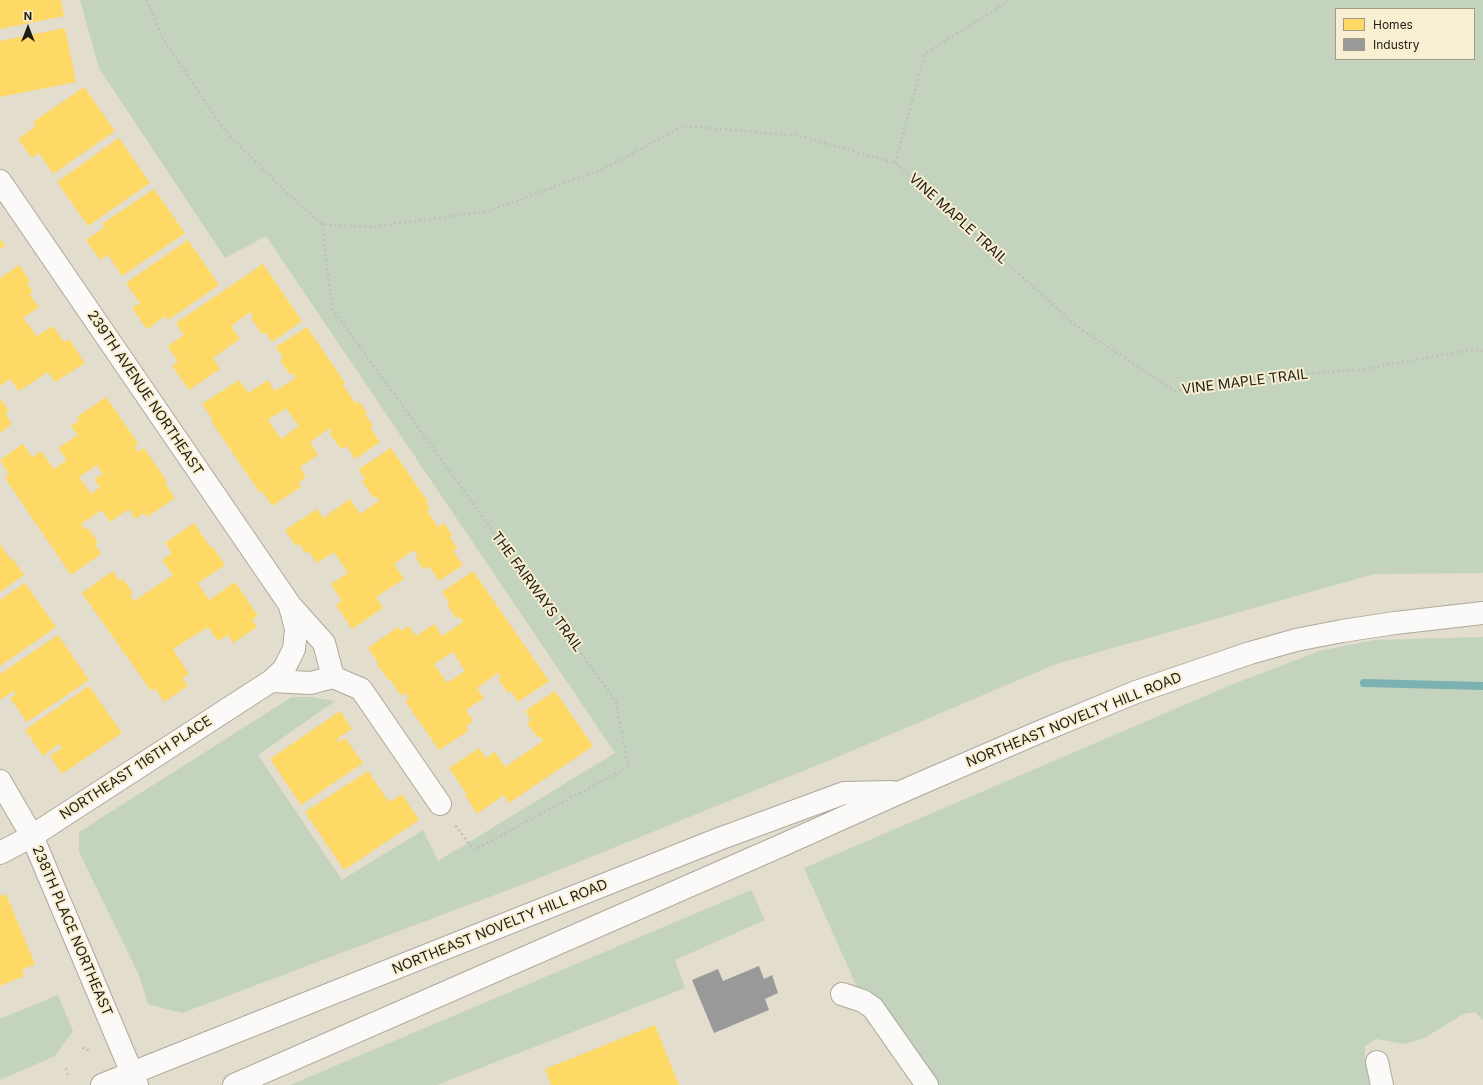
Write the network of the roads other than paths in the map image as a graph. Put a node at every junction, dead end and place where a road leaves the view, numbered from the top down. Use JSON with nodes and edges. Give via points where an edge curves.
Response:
{"nodes":[{"id":1,"x":0,"y":181,"type":"edge"},
{"id":2,"x":290,"y":606,"type":"junction"},
{"id":3,"x":1483,"y":613,"type":"edge"},
{"id":4,"x":294,"y":648,"type":"joint"},
{"id":5,"x":333,"y":677,"type":"junction"},
{"id":6,"x":271,"y":681,"type":"junction"},
{"id":7,"x":0,"y":781,"type":"edge"},
{"id":8,"x":903,"y":791,"type":"junction"},
{"id":9,"x":440,"y":804,"type":"road end"},
{"id":10,"x":32,"y":836,"type":"junction"},
{"id":11,"x":0,"y":853,"type":"edge"},
{"id":12,"x":842,"y":994,"type":"dead end"},
{"id":13,"x":1377,"y":1062,"type":"dead end"},
{"id":14,"x":134,"y":1079,"type":"edge"},
{"id":15,"x":102,"y":1085,"type":"edge"},
{"id":16,"x":234,"y":1085,"type":"edge"},
{"id":17,"x":927,"y":1085,"type":"edge"},
{"id":18,"x":1382,"y":1085,"type":"edge"}],
"edges":[{"from":1,"to":2,"type":"main road","name":"239TH AVENUE NORTHEAST"},
{"from":2,"to":4,"type":"main road","name":"239TH AVENUE NORTHEAST","via":[[296,629]]},
{"from":2,"to":5,"type":"main road","name":"239TH AVENUE NORTHEAST","via":[[324,643]]},
{"from":3,"to":8,"type":"main road","name":"NORTHEAST NOVELTY HILL ROAD","via":[[1342,632],[1296,640],[1250,653],[1136,692]]},
{"from":4,"to":6,"type":"main road","name":"NORTHEAST 116TH PLACE","via":[[284,669]]},
{"from":5,"to":6,"type":"main road","via":[[311,683]]},
{"from":5,"to":9,"type":"main road","via":[[361,689]]},
{"from":6,"to":10,"type":"main road","name":"NORTHEAST 116TH PLACE"},
{"from":7,"to":10,"type":"main road","name":"238TH PLACE NORTHEAST"},
{"from":8,"to":14,"type":"main road","name":"NORTHEAST NOVELTY HILL ROAD","via":[[844,794],[705,845]]},
{"from":8,"to":16,"type":"main road","name":"NORTHEAST NOVELTY HILL ROAD"},
{"from":10,"to":11,"type":"main road","name":"NORTHEAST 116TH PLACE"},
{"from":10,"to":14,"type":"main road","name":"238TH PLACE NORTHEAST"},
{"from":12,"to":17,"type":"main road","via":[[863,1001],[873,1008]]},
{"from":13,"to":18,"type":"main road"},
{"from":14,"to":15,"type":"main road","name":"NORTHEAST NOVELTY HILL ROAD"}]}
